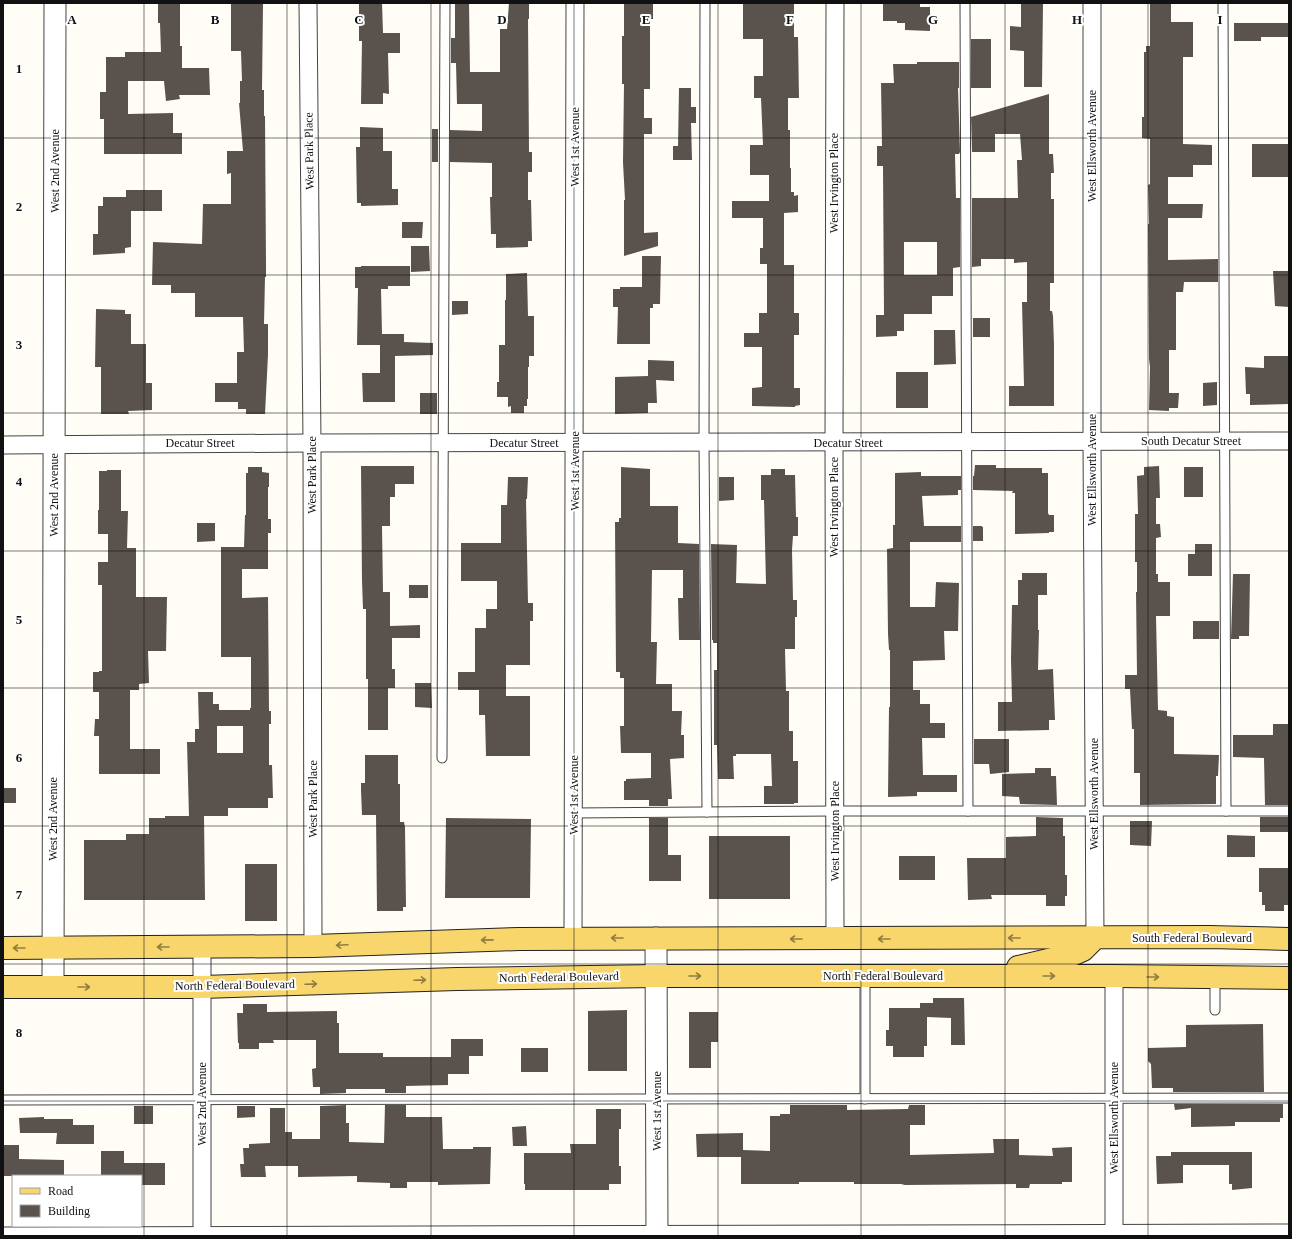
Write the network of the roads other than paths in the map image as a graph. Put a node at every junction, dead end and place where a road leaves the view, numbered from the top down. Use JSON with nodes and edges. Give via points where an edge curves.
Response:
{"nodes":[{"id":1,"x":55,"y":3,"type":"edge"},
{"id":2,"x":308,"y":3,"type":"edge"},
{"id":3,"x":445,"y":3,"type":"edge"},
{"id":4,"x":575,"y":3,"type":"edge"},
{"id":5,"x":705,"y":3,"type":"edge"},
{"id":6,"x":835,"y":3,"type":"edge"},
{"id":7,"x":965,"y":3,"type":"edge"},
{"id":8,"x":1092,"y":3,"type":"edge"},
{"id":9,"x":1224,"y":3,"type":"edge"},
{"id":10,"x":1225,"y":441,"type":"junction"},
{"id":11,"x":1289,"y":441,"type":"edge"},
{"id":12,"x":966,"y":442,"type":"junction"},
{"id":13,"x":1092,"y":442,"type":"junction"},
{"id":14,"x":312,"y":443,"type":"junction"},
{"id":15,"x":442,"y":443,"type":"junction"},
{"id":16,"x":575,"y":443,"type":"junction"},
{"id":17,"x":704,"y":443,"type":"junction"},
{"id":18,"x":834,"y":443,"type":"junction"},
{"id":19,"x":3,"y":444,"type":"edge"},
{"id":20,"x":54,"y":444,"type":"junction"},
{"id":21,"x":442,"y":758,"type":"dead end"},
{"id":22,"x":835,"y":811,"type":"junction"},
{"id":23,"x":968,"y":811,"type":"junction"},
{"id":24,"x":1226,"y":811,"type":"junction"},
{"id":25,"x":1289,"y":811,"type":"edge"},
{"id":26,"x":706,"y":812,"type":"junction"},
{"id":27,"x":1094,"y":812,"type":"junction"},
{"id":28,"x":574,"y":813,"type":"junction"},
{"id":29,"x":573,"y":938,"type":"junction"},
{"id":30,"x":656,"y":938,"type":"junction"},
{"id":31,"x":1095,"y":938,"type":"junction"},
{"id":32,"x":835,"y":939,"type":"junction"},
{"id":33,"x":1289,"y":939,"type":"edge"},
{"id":34,"x":313,"y":946,"type":"junction"},
{"id":35,"x":202,"y":947,"type":"junction"},
{"id":36,"x":3,"y":948,"type":"edge"},
{"id":37,"x":53,"y":948,"type":"junction"},
{"id":38,"x":656,"y":976,"type":"junction"},
{"id":39,"x":865,"y":976,"type":"junction"},
{"id":40,"x":968,"y":976,"type":"junction"},
{"id":41,"x":1114,"y":976,"type":"junction"},
{"id":42,"x":1215,"y":977,"type":"junction"},
{"id":43,"x":1289,"y":978,"type":"edge"},
{"id":44,"x":202,"y":986,"type":"junction"},
{"id":45,"x":3,"y":987,"type":"edge"},
{"id":46,"x":53,"y":987,"type":"junction"},
{"id":47,"x":1215,"y":1010,"type":"dead end"},
{"id":48,"x":1289,"y":1098,"type":"edge"},
{"id":49,"x":202,"y":1099,"type":"junction"},
{"id":50,"x":657,"y":1099,"type":"junction"},
{"id":51,"x":865,"y":1099,"type":"junction"},
{"id":52,"x":1114,"y":1099,"type":"junction"},
{"id":53,"x":3,"y":1100,"type":"edge"},
{"id":54,"x":1289,"y":1233,"type":"edge"},
{"id":55,"x":657,"y":1235,"type":"edge"},
{"id":56,"x":1114,"y":1235,"type":"edge"},
{"id":57,"x":3,"y":1236,"type":"edge"},
{"id":58,"x":202,"y":1236,"type":"edge"}],
"edges":[{"from":1,"to":20,"type":"street","name":"West 2nd Avenue"},
{"from":2,"to":14,"type":"street","name":"West Park Place"},
{"from":3,"to":15,"type":"lane"},
{"from":4,"to":16,"type":"street","name":"West 1st Avenue"},
{"from":5,"to":17,"type":"lane"},
{"from":6,"to":18,"type":"street","name":"West Irvington Place"},
{"from":7,"to":12,"type":"lane"},
{"from":8,"to":13,"type":"street","name":"West Ellsworth Avenue"},
{"from":9,"to":10,"type":"lane"},
{"from":10,"to":11,"type":"street","name":"South Decatur Street"},
{"from":10,"to":13,"type":"street","name":"South Decatur Street"},
{"from":10,"to":24,"type":"lane"},
{"from":12,"to":13,"type":"street","name":"Decatur Street"},
{"from":12,"to":18,"type":"street","name":"Decatur Street"},
{"from":12,"to":23,"type":"lane"},
{"from":13,"to":27,"type":"street","name":"West Ellsworth Avenue"},
{"from":14,"to":15,"type":"street","name":"Decatur Street"},
{"from":14,"to":20,"type":"street","name":"Decatur Street"},
{"from":14,"to":34,"type":"street","name":"West Park Place"},
{"from":15,"to":16,"type":"street","name":"Decatur Street"},
{"from":15,"to":21,"type":"lane"},
{"from":16,"to":17,"type":"street","name":"Decatur Street"},
{"from":16,"to":28,"type":"street","name":"West 1st Avenue"},
{"from":17,"to":18,"type":"street","name":"Decatur Street"},
{"from":17,"to":26,"type":"lane"},
{"from":18,"to":22,"type":"street","name":"West Irvington Place"},
{"from":19,"to":20,"type":"street","name":"Decatur Street"},
{"from":20,"to":37,"type":"street","name":"West 2nd Avenue"},
{"from":22,"to":23,"type":"lane"},
{"from":22,"to":26,"type":"lane"},
{"from":22,"to":32,"type":"street","name":"West Irvington Place"},
{"from":23,"to":27,"type":"lane"},
{"from":24,"to":25,"type":"lane"},
{"from":24,"to":27,"type":"lane"},
{"from":26,"to":28,"type":"lane"},
{"from":27,"to":31,"type":"street","name":"West Ellsworth Avenue"},
{"from":28,"to":29,"type":"street","name":"West 1st Avenue"},
{"from":30,"to":29,"type":"main road","one_way":true},
{"from":29,"to":34,"type":"main road","one_way":true},
{"from":32,"to":30,"type":"main road","one_way":true},
{"from":30,"to":38,"type":"street","name":"West 1st Avenue"},
{"from":31,"to":32,"type":"main road","one_way":true},
{"from":31,"to":33,"type":"main road","name":"South Federal Boulevard"},
{"from":31,"to":40,"type":"main road","via":[[1074,954]]},
{"from":34,"to":35,"type":"main road"},
{"from":35,"to":37,"type":"main road","one_way":true},
{"from":35,"to":44,"type":"street","name":"West 2nd Avenue"},
{"from":37,"to":36,"type":"main road","one_way":true},
{"from":37,"to":46,"type":"street","name":"West 2nd Avenue"},
{"from":38,"to":39,"type":"main road","name":"North Federal Boulevard","one_way":true},
{"from":44,"to":38,"type":"main road","name":"North Federal Boulevard","one_way":true,"via":[[464,978]]},
{"from":38,"to":50,"type":"street","name":"West 1st Avenue"},
{"from":39,"to":40,"type":"main road","name":"North Federal Boulevard"},
{"from":39,"to":51,"type":"lane"},
{"from":40,"to":41,"type":"main road","name":"North Federal Boulevard","one_way":true},
{"from":41,"to":42,"type":"main road","one_way":true},
{"from":41,"to":52,"type":"street","name":"West Ellsworth Avenue"},
{"from":42,"to":43,"type":"main road"},
{"from":42,"to":47,"type":"lane"},
{"from":46,"to":44,"type":"main road","name":"North Federal Boulevard","one_way":true},
{"from":44,"to":49,"type":"street","name":"West 2nd Avenue"},
{"from":45,"to":46,"type":"main road","name":"North Federal Boulevard"},
{"from":48,"to":52,"type":"lane"},
{"from":49,"to":50,"type":"lane"},
{"from":49,"to":53,"type":"lane"},
{"from":49,"to":58,"type":"street","name":"West 2nd Avenue"},
{"from":50,"to":51,"type":"lane"},
{"from":50,"to":55,"type":"street","name":"West 1st Avenue"},
{"from":51,"to":52,"type":"lane"},
{"from":52,"to":56,"type":"street","name":"West Ellsworth Avenue"},
{"from":54,"to":56,"type":"street"},
{"from":55,"to":56,"type":"street"},
{"from":55,"to":58,"type":"street"},
{"from":57,"to":58,"type":"street"}]}
